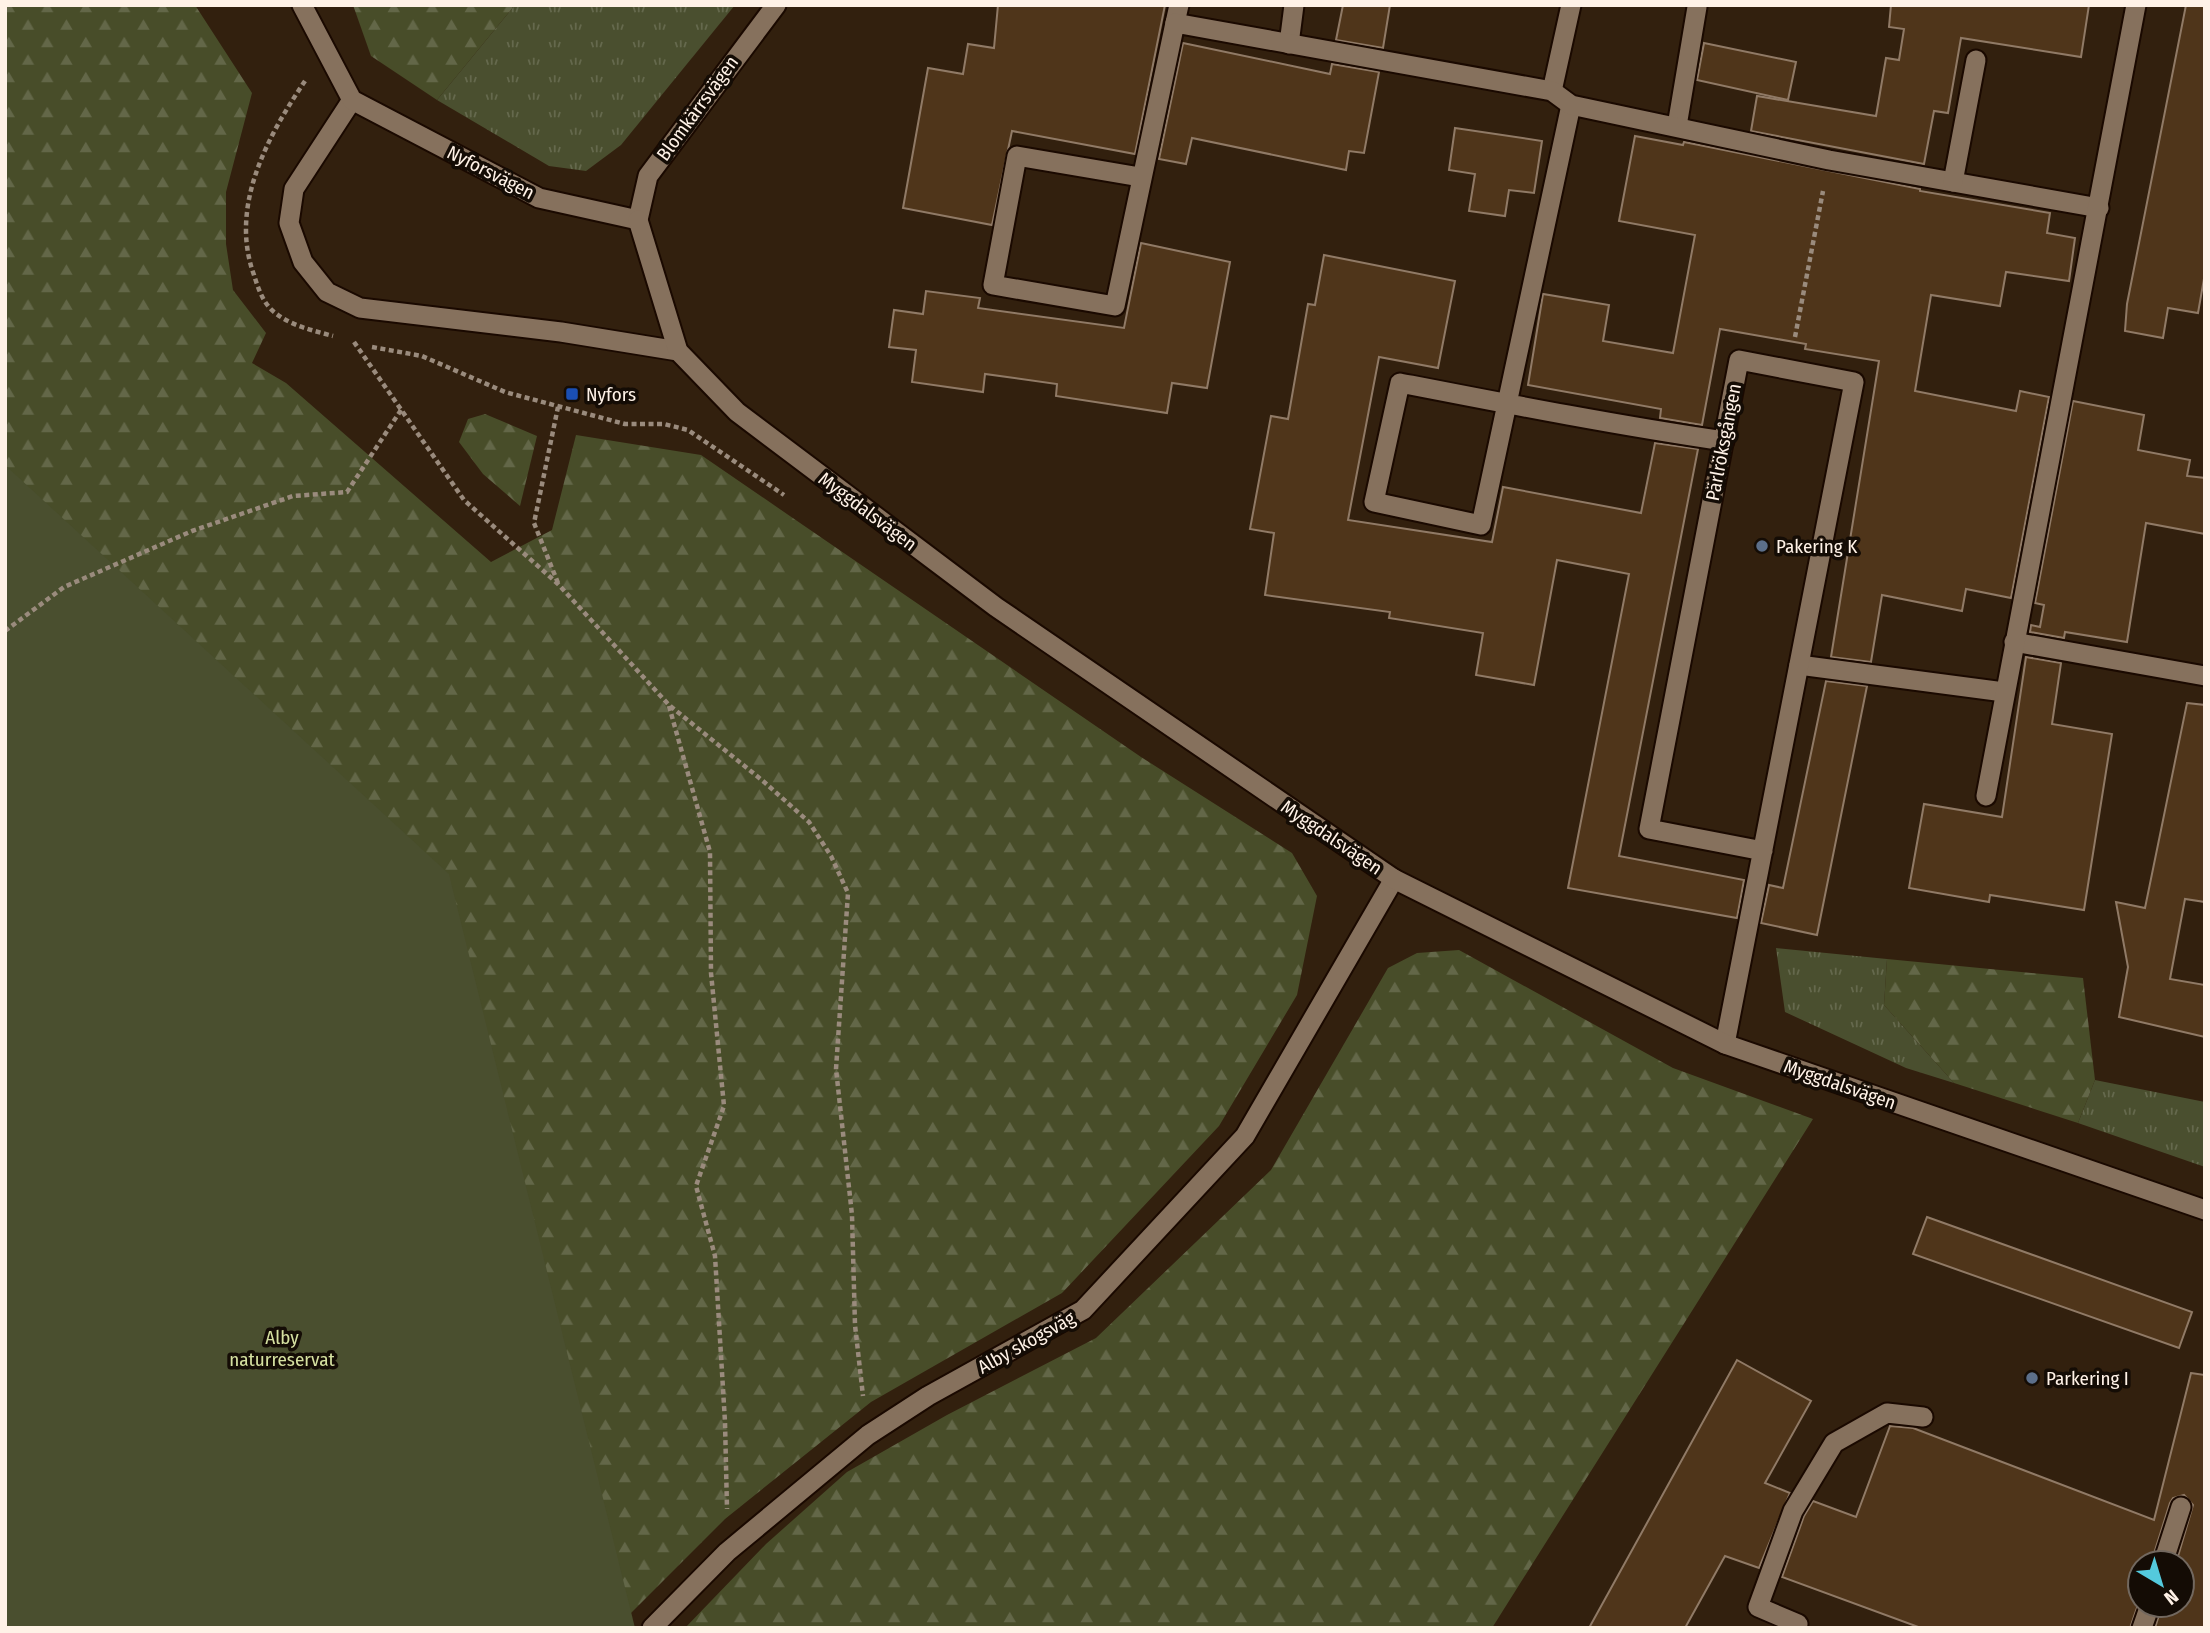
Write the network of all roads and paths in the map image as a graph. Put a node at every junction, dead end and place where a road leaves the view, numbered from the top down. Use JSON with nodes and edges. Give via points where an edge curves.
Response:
{"nodes":[{"id":1,"x":302,"y":5,"type":"edge"},
{"id":2,"x":776,"y":5,"type":"edge"},
{"id":3,"x":1294,"y":5,"type":"edge"},
{"id":4,"x":1571,"y":5,"type":"edge"},
{"id":5,"x":2136,"y":5,"type":"edge"},
{"id":6,"x":1697,"y":7,"type":"edge"},
{"id":7,"x":1177,"y":14,"type":"edge"},
{"id":8,"x":1289,"y":44,"type":"junction"},
{"id":9,"x":1976,"y":60,"type":"dead end"},
{"id":10,"x":1552,"y":91,"type":"junction"},
{"id":11,"x":352,"y":100,"type":"junction"},
{"id":12,"x":1571,"y":105,"type":"junction"},
{"id":13,"x":1677,"y":125,"type":"junction"},
{"id":14,"x":1829,"y":160,"type":"junction"},
{"id":15,"x":1140,"y":177,"type":"junction"},
{"id":16,"x":1952,"y":182,"type":"junction"},
{"id":17,"x":2099,"y":208,"type":"junction"},
{"id":18,"x":638,"y":220,"type":"junction"},
{"id":19,"x":678,"y":351,"type":"junction"},
{"id":20,"x":1788,"y":369,"type":"junction"},
{"id":21,"x":1507,"y":404,"type":"junction"},
{"id":22,"x":558,"y":407,"type":"junction"},
{"id":23,"x":401,"y":410,"type":"junction"},
{"id":24,"x":1724,"y":441,"type":"junction"},
{"id":25,"x":788,"y":498,"type":"dead end"},
{"id":26,"x":558,"y":584,"type":"junction"},
{"id":27,"x":5,"y":631,"type":"edge"},
{"id":28,"x":2014,"y":642,"type":"junction"},
{"id":29,"x":1799,"y":664,"type":"junction"},
{"id":30,"x":2205,"y":676,"type":"edge"},
{"id":31,"x":2004,"y":692,"type":"junction"},
{"id":32,"x":669,"y":705,"type":"junction"},
{"id":33,"x":1986,"y":796,"type":"dead end"},
{"id":34,"x":1763,"y":851,"type":"junction"},
{"id":35,"x":1394,"y":879,"type":"junction"},
{"id":36,"x":1725,"y":1044,"type":"junction"},
{"id":37,"x":2205,"y":1210,"type":"edge"},
{"id":38,"x":1923,"y":1417,"type":"dead end"},
{"id":39,"x":868,"y":1435,"type":"junction"},
{"id":40,"x":2181,"y":1507,"type":"dead end"},
{"id":41,"x":2168,"y":1549,"type":"edge"},
{"id":42,"x":727,"y":1552,"type":"junction"},
{"id":43,"x":1801,"y":1627,"type":"edge"},
{"id":44,"x":652,"y":1628,"type":"edge"}],
"edges":[{"from":1,"to":11,"type":"street"},
{"from":2,"to":18,"type":"street","name":"Blomkärrsvägen","via":[[648,176]]},
{"from":3,"to":8,"type":"street"},
{"from":4,"to":10,"type":"street"},
{"from":5,"to":17,"type":"street"},
{"from":6,"to":13,"type":"street"},
{"from":7,"to":8,"type":"street"},
{"from":7,"to":15,"type":"street"},
{"from":8,"to":10,"type":"street"},
{"from":9,"to":16,"type":"street"},
{"from":10,"to":12,"type":"street"},
{"from":11,"to":18,"type":"street","name":"Nyforsvägen","via":[[539,198]]},
{"from":11,"to":19,"type":"street","via":[[294,188],[289,223],[303,262],[327,292],[360,307]]},
{"from":12,"to":13,"type":"street"},
{"from":12,"to":21,"type":"street"},
{"from":13,"to":14,"type":"street"},
{"from":14,"to":16,"type":"street"},
{"from":14,"to":20,"type":"path"},
{"from":15,"to":15,"type":"street","via":[[1017,156],[993,285],[1115,306]]},
{"from":16,"to":17,"type":"street"},
{"from":17,"to":28,"type":"street"},
{"from":18,"to":19,"type":"street","name":"Myggdalsvägen"},
{"from":19,"to":35,"type":"street","name":"Myggdalsvägen","via":[[737,412],[996,607]]},
{"from":20,"to":24,"type":"street","name":"Pärlröksgången","via":[[1739,359]]},
{"from":20,"to":29,"type":"street","name":"Pärlröksgången","via":[[1854,382]]},
{"from":21,"to":21,"type":"street","via":[[1400,383],[1374,502],[1481,525]]},
{"from":21,"to":24,"type":"street"},
{"from":22,"to":23,"type":"path","via":[[505,392],[422,356],[354,342]]},
{"from":22,"to":25,"type":"path","via":[[625,425],[664,424],[688,430]]},
{"from":22,"to":26,"type":"path","via":[[534,523]]},
{"from":23,"to":26,"type":"path","via":[[464,500]]},
{"from":23,"to":27,"type":"path","via":[[347,492],[293,496],[191,531],[64,587]]},
{"from":24,"to":34,"type":"street","name":"Pärlröksgången","via":[[1649,829]]},
{"from":26,"to":32,"type":"path"},
{"from":28,"to":30,"type":"street"},
{"from":28,"to":31,"type":"street"},
{"from":29,"to":31,"type":"street"},
{"from":29,"to":34,"type":"street","name":"Pärlröksgången"},
{"from":31,"to":33,"type":"street"},
{"from":32,"to":39,"type":"path","via":[[808,822],[848,893],[836,1069]]},
{"from":32,"to":42,"type":"path","via":[[710,852],[711,973],[724,1106],[696,1186],[715,1256]]},
{"from":34,"to":36,"type":"street","name":"Pärlröksgången"},
{"from":35,"to":36,"type":"street","name":"Myggdalsvägen"},
{"from":35,"to":39,"type":"street","name":"Alby skogsväg","via":[[1245,1136],[1083,1310],[928,1396]]},
{"from":36,"to":37,"type":"street","name":"Myggdalsvägen"},
{"from":38,"to":43,"type":"street","via":[[1887,1412],[1834,1443],[1793,1511],[1758,1607]]},
{"from":39,"to":42,"type":"street","name":"Alby skogsväg"},
{"from":40,"to":41,"type":"street"},
{"from":42,"to":44,"type":"street","name":"Alby skogsväg"}]}
